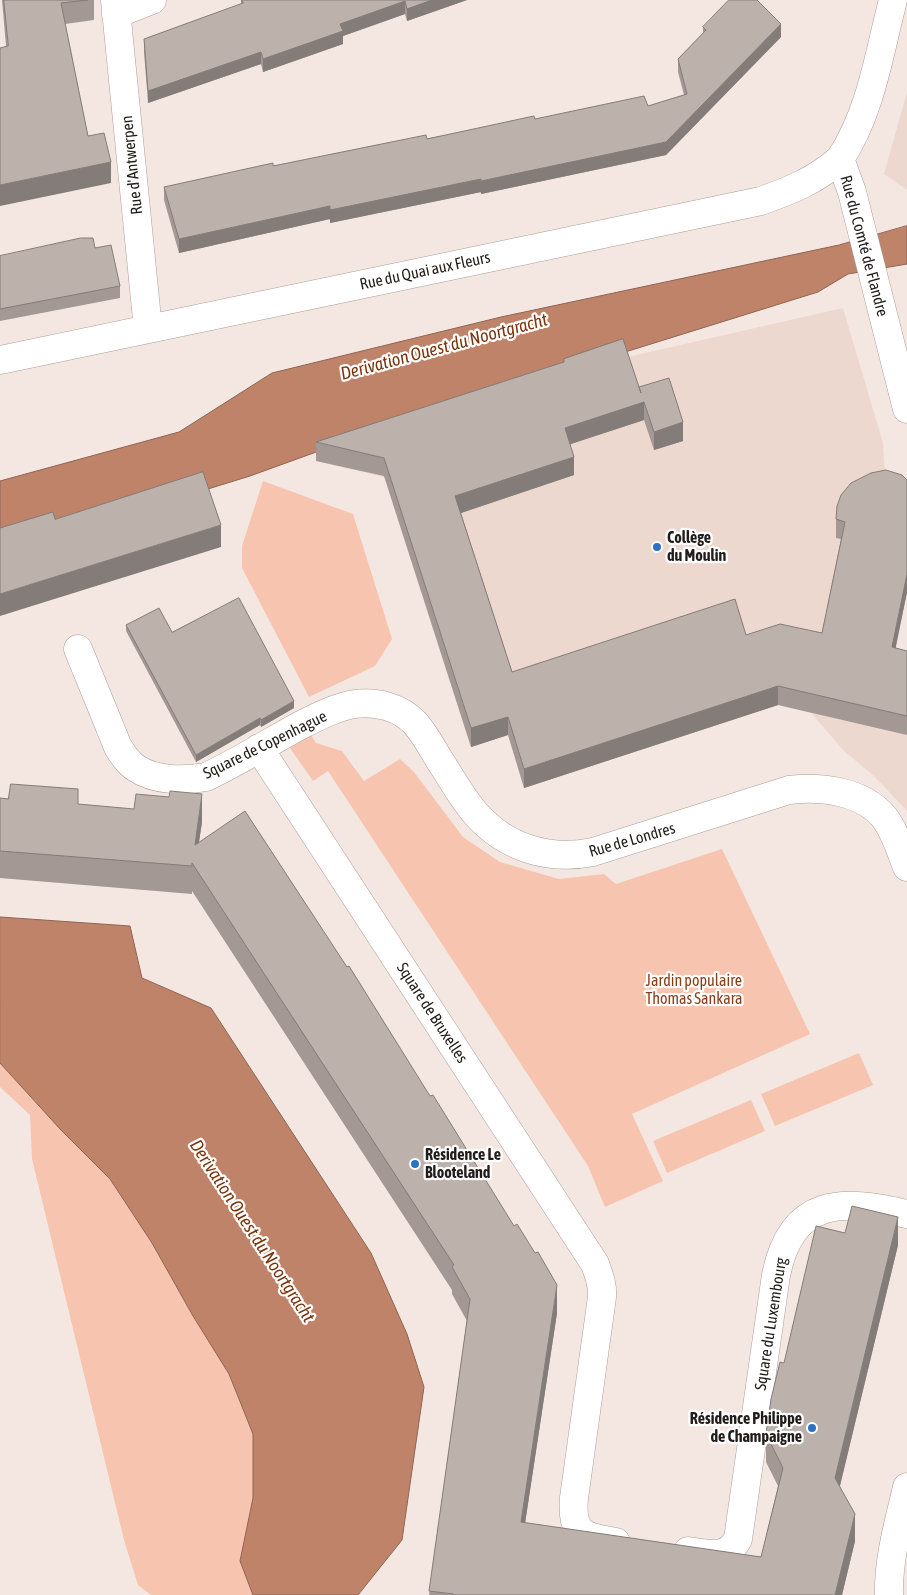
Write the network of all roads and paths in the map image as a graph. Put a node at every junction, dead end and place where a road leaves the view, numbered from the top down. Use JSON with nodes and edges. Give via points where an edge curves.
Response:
{"nodes":[{"id":1,"x":152,"y":0,"type":"edge"},
{"id":2,"x":892,"y":0,"type":"edge"},
{"id":3,"x":115,"y":7,"type":"edge"},
{"id":4,"x":840,"y":159,"type":"junction"},
{"id":5,"x":148,"y":329,"type":"junction"},
{"id":6,"x":0,"y":360,"type":"edge"},
{"id":7,"x":907,"y":408,"type":"edge"},
{"id":8,"x":78,"y":649,"type":"dead end"},
{"id":9,"x":378,"y":704,"type":"joint"},
{"id":10,"x":259,"y":748,"type":"junction"},
{"id":11,"x":907,"y":867,"type":"edge"},
{"id":12,"x":907,"y":1214,"type":"edge"},
{"id":13,"x":601,"y":1280,"type":"joint"},
{"id":14,"x":907,"y":1487,"type":"edge"},
{"id":15,"x":889,"y":1595,"type":"edge"}],
"edges":[{"from":1,"to":3,"type":"street"},
{"from":2,"to":4,"type":"street","name":"Rue du Comté de Flandre","via":[[863,112]]},
{"from":3,"to":5,"type":"street","name":"Rue d'Antwerpen"},
{"from":4,"to":5,"type":"street","name":"Rue du Quai aux Fleurs","via":[[802,186],[761,201]]},
{"from":4,"to":7,"type":"street","name":"Rue du Comté de Flandre","via":[[855,205]]},
{"from":5,"to":6,"type":"street","name":"Rue du Quai aux Fleurs"},
{"from":8,"to":10,"type":"street","name":"Square de Copenhague","via":[[118,747],[136,768],[161,777],[206,777]]},
{"from":9,"to":10,"type":"street","name":"Square de Copenhague","via":[[357,704],[334,710]]},
{"from":9,"to":11,"type":"street","name":"Rue de Londres","via":[[397,710],[414,723],[477,815],[498,834],[529,850],[565,855],[593,852],[789,790],[812,789],[857,798],[877,810],[890,827]]},
{"from":10,"to":13,"type":"street","name":"Square de Bruxelles","via":[[595,1264]]},
{"from":12,"to":13,"type":"street","name":"Square du Luxembourg","via":[[866,1206],[835,1206],[818,1211],[796,1229],[782,1252],[738,1539],[731,1550],[718,1554],[593,1539],[578,1528],[574,1498],[602,1297]]},
{"from":14,"to":15,"type":"street","via":[[890,1570]]}]}
